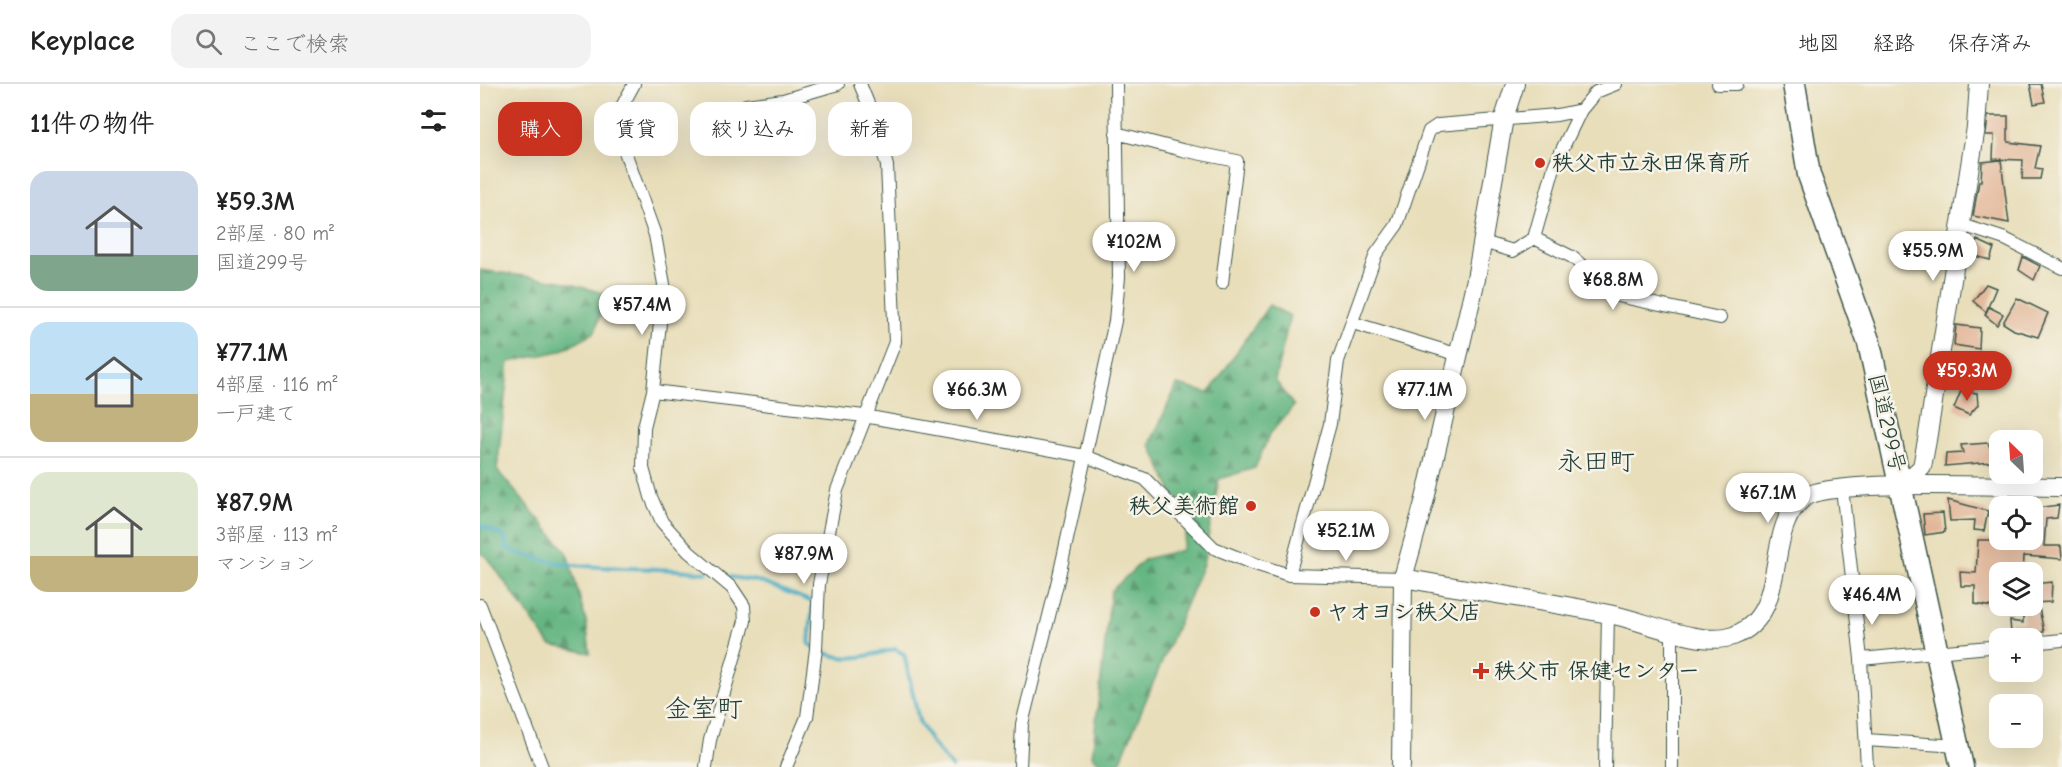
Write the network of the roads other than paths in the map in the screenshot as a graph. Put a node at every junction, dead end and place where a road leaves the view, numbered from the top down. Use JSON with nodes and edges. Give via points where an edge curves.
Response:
{"nodes":[{"id":1,"x":634,"y":84,"type":"edge"},
{"id":2,"x":838,"y":84,"type":"edge"},
{"id":3,"x":860,"y":84,"type":"edge"},
{"id":4,"x":1116,"y":84,"type":"edge"},
{"id":5,"x":1515,"y":84,"type":"edge"},
{"id":6,"x":1616,"y":84,"type":"edge"},
{"id":7,"x":1718,"y":84,"type":"edge"},
{"id":8,"x":1737,"y":84,"type":"edge"},
{"id":9,"x":1794,"y":84,"type":"edge"},
{"id":10,"x":1980,"y":84,"type":"edge"},
{"id":11,"x":768,"y":102,"type":"edge"},
{"id":12,"x":1581,"y":110,"type":"junction"},
{"id":13,"x":1504,"y":118,"type":"junction"},
{"id":14,"x":1116,"y":133,"type":"junction"},
{"id":15,"x":1959,"y":224,"type":"junction"},
{"id":16,"x":1534,"y":238,"type":"junction"},
{"id":17,"x":1483,"y":242,"type":"junction"},
{"id":18,"x":2062,"y":268,"type":"edge"},
{"id":19,"x":1222,"y":283,"type":"dead end"},
{"id":20,"x":1719,"y":318,"type":"dead end"},
{"id":21,"x":1353,"y":323,"type":"junction"},
{"id":22,"x":1459,"y":355,"type":"junction"},
{"id":23,"x":653,"y":391,"type":"junction"},
{"id":24,"x":864,"y":416,"type":"junction"},
{"id":25,"x":1085,"y":456,"type":"junction"},
{"id":26,"x":1902,"y":486,"type":"junction"},
{"id":27,"x":2062,"y":487,"type":"edge"},
{"id":28,"x":1842,"y":488,"type":"junction"},
{"id":29,"x":1289,"y":575,"type":"junction"},
{"id":30,"x":1403,"y":578,"type":"junction"},
{"id":31,"x":480,"y":605,"type":"edge"},
{"id":32,"x":1608,"y":614,"type":"junction"},
{"id":33,"x":1672,"y":630,"type":"junction"},
{"id":34,"x":2062,"y":640,"type":"edge"},
{"id":35,"x":2043,"y":642,"type":"edge"},
{"id":36,"x":1989,"y":647,"type":"edge"},
{"id":37,"x":1936,"y":653,"type":"junction"},
{"id":38,"x":1861,"y":659,"type":"junction"},
{"id":39,"x":1866,"y":740,"type":"junction"},
{"id":40,"x":1960,"y":757,"type":"edge"},
{"id":41,"x":542,"y":767,"type":"edge"},
{"id":42,"x":706,"y":767,"type":"edge"},
{"id":43,"x":786,"y":767,"type":"edge"},
{"id":44,"x":1020,"y":767,"type":"edge"},
{"id":45,"x":1401,"y":767,"type":"edge"},
{"id":46,"x":1605,"y":767,"type":"edge"},
{"id":47,"x":1672,"y":767,"type":"edge"},
{"id":48,"x":1867,"y":767,"type":"edge"}],
"edges":[{"from":1,"to":23,"type":"street","via":[[620,110],[619,135],[655,235],[664,284]]},
{"from":2,"to":11,"type":"street"},
{"from":3,"to":24,"type":"street","via":[[887,166],[895,342]]},
{"from":4,"to":14,"type":"street"},
{"from":5,"to":13,"type":"street"},
{"from":6,"to":12,"type":"street","via":[[1596,92]]},
{"from":7,"to":8,"type":"street"},
{"from":9,"to":26,"type":"highway","name":"国道299号","via":[[1809,175],[1869,343]]},
{"from":10,"to":15,"type":"street"},
{"from":12,"to":13,"type":"street","via":[[1557,116]]},
{"from":12,"to":16,"type":"street","via":[[1555,164]]},
{"from":13,"to":17,"type":"street"},
{"from":13,"to":21,"type":"street","via":[[1438,125],[1429,131],[1397,225],[1376,254]]},
{"from":14,"to":19,"type":"street","via":[[1237,161]]},
{"from":14,"to":25,"type":"street","via":[[1119,277],[1115,321]]},
{"from":15,"to":18,"type":"street","via":[[2005,239]]},
{"from":15,"to":26,"type":"street","via":[[1922,467]]},
{"from":16,"to":17,"type":"street","via":[[1514,250]]},
{"from":16,"to":20,"type":"street","via":[[1572,257],[1618,296]]},
{"from":17,"to":22,"type":"street"},
{"from":21,"to":22,"type":"street"},
{"from":21,"to":29,"type":"street","via":[[1338,361],[1329,424]]},
{"from":22,"to":30,"type":"street"},
{"from":23,"to":24,"type":"street"},
{"from":23,"to":42,"type":"street","via":[[644,427],[643,468],[651,497],[662,522],[689,552],[732,588],[744,606],[745,621],[710,740]]},
{"from":24,"to":25,"type":"street"},
{"from":24,"to":43,"type":"street","via":[[837,490],[819,584],[807,717]]},
{"from":25,"to":29,"type":"street","via":[[1145,479],[1214,548]]},
{"from":25,"to":44,"type":"street","via":[[1022,724]]},
{"from":26,"to":27,"type":"street"},
{"from":26,"to":28,"type":"street"},
{"from":26,"to":37,"type":"highway","name":"国道299号"},
{"from":28,"to":33,"type":"street","via":[[1816,491],[1794,507],[1782,535],[1771,592],[1747,629],[1731,637],[1710,640]]},
{"from":28,"to":38,"type":"street"},
{"from":29,"to":30,"type":"street"},
{"from":30,"to":32,"type":"street"},
{"from":30,"to":45,"type":"street"},
{"from":31,"to":41,"type":"street"},
{"from":32,"to":33,"type":"street"},
{"from":32,"to":46,"type":"street"},
{"from":33,"to":47,"type":"street"},
{"from":34,"to":35,"type":"street"},
{"from":36,"to":37,"type":"street"},
{"from":37,"to":38,"type":"street"},
{"from":37,"to":40,"type":"highway","name":"国道299号"},
{"from":38,"to":39,"type":"street"},
{"from":39,"to":40,"type":"street"},
{"from":39,"to":48,"type":"street"}]}
